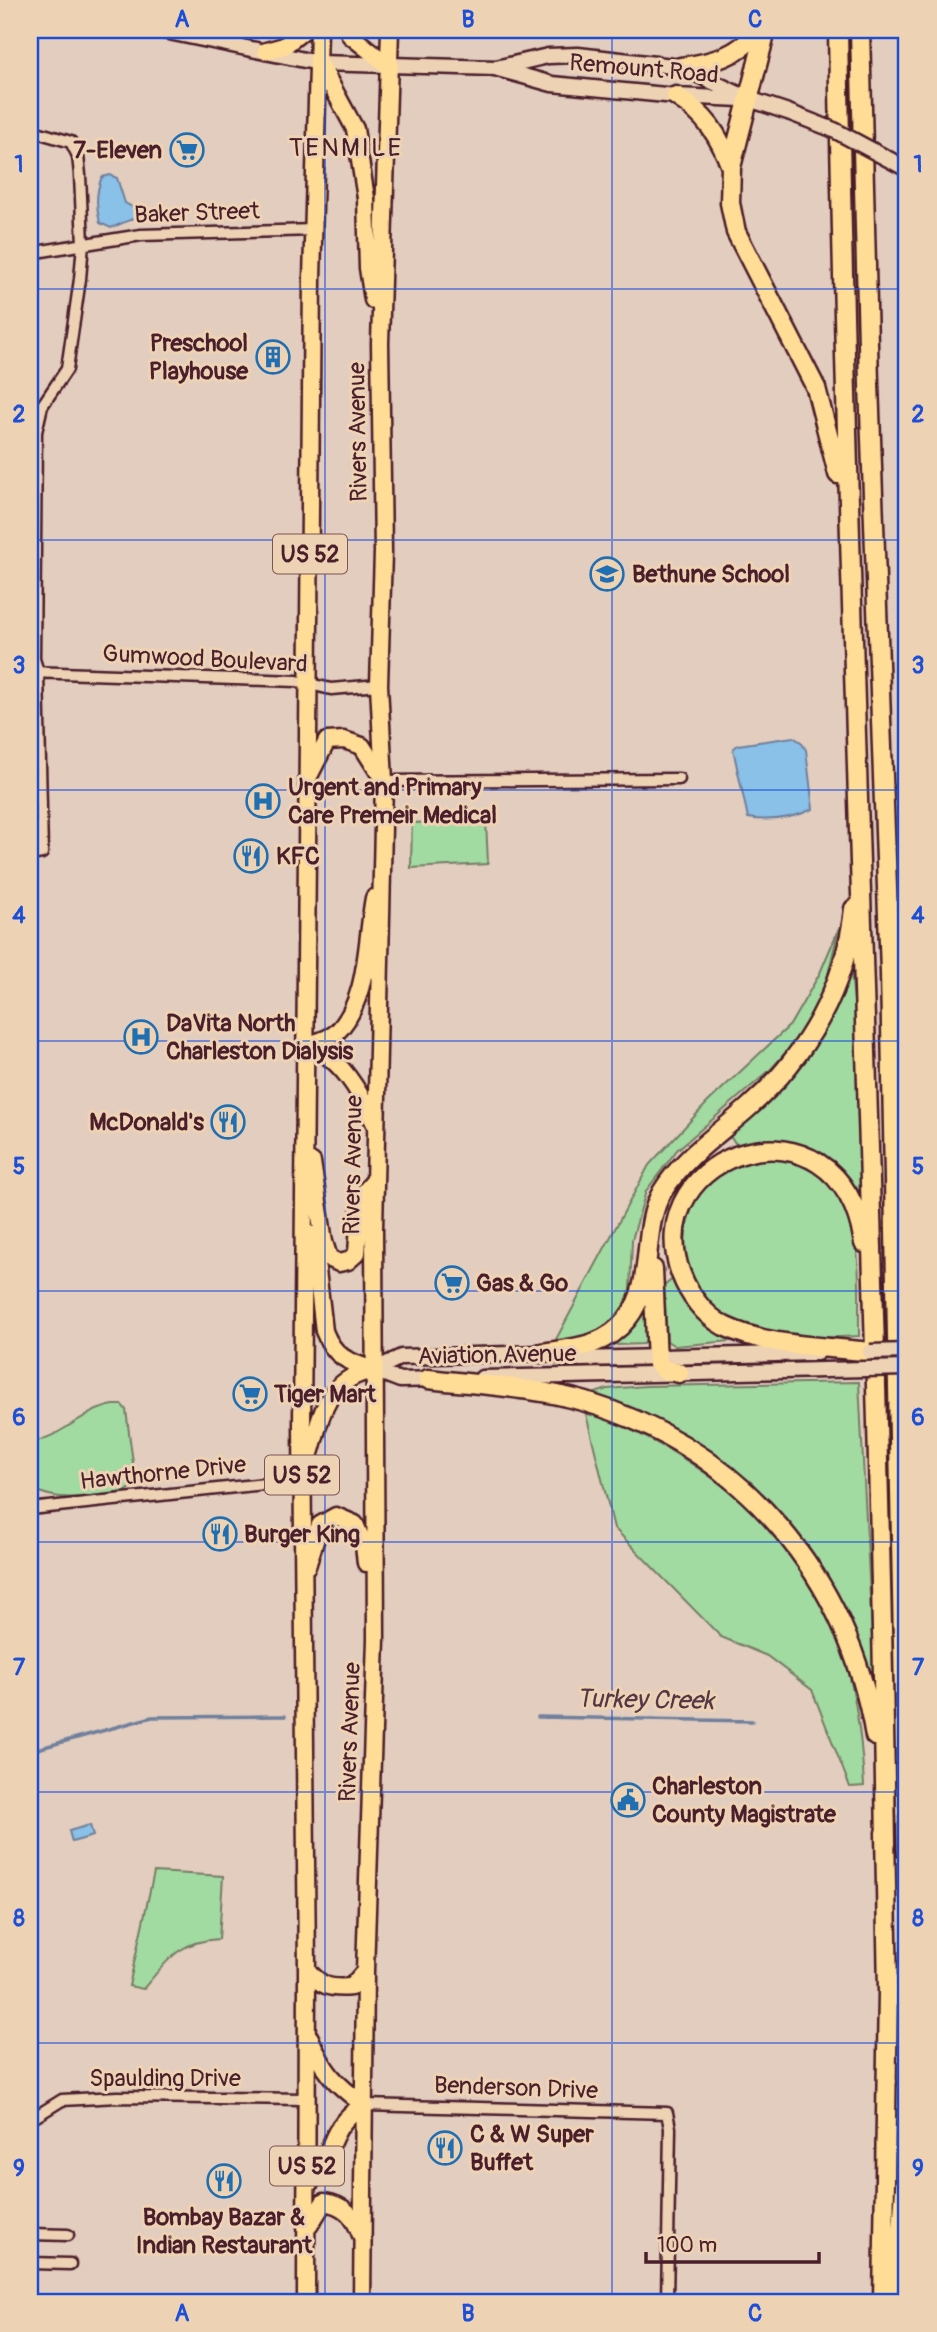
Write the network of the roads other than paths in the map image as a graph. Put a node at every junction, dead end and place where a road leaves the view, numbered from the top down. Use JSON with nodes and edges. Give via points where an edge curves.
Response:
{"nodes":[{"id":1,"x":159,"y":30,"type":"edge"},
{"id":2,"x":304,"y":30,"type":"edge"},
{"id":3,"x":320,"y":30,"type":"edge"},
{"id":4,"x":349,"y":30,"type":"edge"},
{"id":5,"x":390,"y":30,"type":"edge"},
{"id":6,"x":760,"y":30,"type":"edge"},
{"id":7,"x":766,"y":30,"type":"edge"},
{"id":8,"x":838,"y":30,"type":"edge"},
{"id":9,"x":860,"y":30,"type":"edge"},
{"id":10,"x":266,"y":51,"type":"junction"},
{"id":11,"x":320,"y":63,"type":"junction"},
{"id":12,"x":390,"y":67,"type":"junction"},
{"id":13,"x":681,"y":67,"type":"junction"},
{"id":14,"x":496,"y":68,"type":"junction"},
{"id":15,"x":676,"y":96,"type":"junction"},
{"id":16,"x":749,"y":99,"type":"junction"},
{"id":17,"x":30,"y":130,"type":"edge"},
{"id":18,"x":731,"y":167,"type":"junction"},
{"id":19,"x":907,"y":169,"type":"edge"},
{"id":20,"x":314,"y":230,"type":"junction"},
{"id":21,"x":83,"y":244,"type":"junction"},
{"id":22,"x":30,"y":253,"type":"edge"},
{"id":23,"x":380,"y":343,"type":"junction"},
{"id":24,"x":33,"y":432,"type":"edge"},
{"id":25,"x":850,"y":589,"type":"junction"},
{"id":26,"x":34,"y":672,"type":"edge"},
{"id":27,"x":309,"y":684,"type":"junction"},
{"id":28,"x":379,"y":685,"type":"junction"},
{"id":29,"x":308,"y":779,"type":"junction"},
{"id":30,"x":679,"y":779,"type":"dead end"},
{"id":31,"x":384,"y":781,"type":"junction"},
{"id":32,"x":857,"y":800,"type":"junction"},
{"id":33,"x":30,"y":855,"type":"edge"},
{"id":34,"x":383,"y":863,"type":"junction"},
{"id":35,"x":306,"y":1046,"type":"junction"},
{"id":36,"x":305,"y":1111,"type":"junction"},
{"id":37,"x":376,"y":1126,"type":"junction"},
{"id":38,"x":304,"y":1174,"type":"junction"},
{"id":39,"x":375,"y":1180,"type":"junction"},
{"id":40,"x":651,"y":1234,"type":"junction"},
{"id":41,"x":876,"y":1334,"type":"junction"},
{"id":42,"x":824,"y":1350,"type":"junction"},
{"id":43,"x":907,"y":1351,"type":"edge"},
{"id":44,"x":870,"y":1352,"type":"joint"},
{"id":45,"x":541,"y":1353,"type":"junction"},
{"id":46,"x":656,"y":1357,"type":"junction"},
{"id":47,"x":907,"y":1368,"type":"edge"},
{"id":48,"x":374,"y":1370,"type":"junction"},
{"id":49,"x":679,"y":1373,"type":"junction"},
{"id":50,"x":428,"y":1379,"type":"junction"},
{"id":51,"x":302,"y":1480,"type":"junction"},
{"id":52,"x":30,"y":1501,"type":"edge"},
{"id":53,"x":35,"y":1509,"type":"edge"},
{"id":54,"x":302,"y":1587,"type":"junction"},
{"id":55,"x":376,"y":1639,"type":"junction"},
{"id":56,"x":886,"y":1844,"type":"junction"},
{"id":57,"x":907,"y":1850,"type":"edge"},
{"id":58,"x":307,"y":1970,"type":"junction"},
{"id":59,"x":365,"y":1971,"type":"junction"},
{"id":60,"x":307,"y":2030,"type":"junction"},
{"id":61,"x":306,"y":2099,"type":"junction"},
{"id":62,"x":364,"y":2105,"type":"junction"},
{"id":63,"x":30,"y":2120,"type":"edge"},
{"id":64,"x":907,"y":2160,"type":"edge"},
{"id":65,"x":308,"y":2183,"type":"junction"},
{"id":66,"x":307,"y":2229,"type":"junction"},
{"id":67,"x":30,"y":2234,"type":"edge"},
{"id":68,"x":68,"y":2235,"type":"dead end"},
{"id":69,"x":363,"y":2241,"type":"junction"},
{"id":70,"x":30,"y":2263,"type":"edge"},
{"id":71,"x":70,"y":2264,"type":"dead end"},
{"id":72,"x":306,"y":2302,"type":"edge"},
{"id":73,"x":362,"y":2302,"type":"edge"},
{"id":74,"x":667,"y":2302,"type":"edge"},
{"id":75,"x":883,"y":2302,"type":"edge"},
{"id":76,"x":897,"y":2302,"type":"edge"}],
"edges":[{"from":1,"to":10,"type":"main road","name":"Remount Road"},
{"from":2,"to":10,"type":"main road","via":[[284,46]]},
{"from":3,"to":11,"type":"main road","name":"Rivers Avenue","number":"US 52"},
{"from":4,"to":12,"type":"main road"},
{"from":5,"to":12,"type":"main road","name":"Rivers Avenue","number":"US 52"},
{"from":6,"to":13,"type":"highway","via":[[737,52],[712,63]]},
{"from":7,"to":16,"type":"highway"},
{"from":8,"to":25,"type":"highway"},
{"from":9,"to":57,"type":"highway","via":[[890,972]]},
{"from":10,"to":11,"type":"main road","name":"Remount Road"},
{"from":11,"to":12,"type":"main road","name":"Remount Road"},
{"from":11,"to":20,"type":"main road","name":"Rivers Avenue","number":"US 52"},
{"from":11,"to":23,"type":"main road","via":[[355,129]]},
{"from":12,"to":14,"type":"main road","name":"Remount Road"},
{"from":12,"to":23,"type":"main road","name":"Rivers Avenue","number":"US 52"},
{"from":13,"to":14,"type":"main road","name":"Remount Road","via":[[578,55],[548,56]]},
{"from":13,"to":16,"type":"main road","name":"Remount Road"},
{"from":14,"to":15,"type":"main road","name":"Remount Road","via":[[552,84]]},
{"from":15,"to":16,"type":"main road","name":"Remount Road"},
{"from":15,"to":18,"type":"highway","via":[[699,111],[714,130]]},
{"from":16,"to":18,"type":"highway"},
{"from":16,"to":19,"type":"main road","name":"Remount Road","bridge":true,"via":[[834,131]]},
{"from":17,"to":21,"type":"street","via":[[71,142],[78,156]]},
{"from":18,"to":25,"type":"highway","via":[[730,203],[736,232],[816,388],[830,432]]},
{"from":20,"to":21,"type":"street","name":"Baker Street","via":[[141,234]]},
{"from":20,"to":27,"type":"main road","name":"Rivers Avenue","number":"US 52"},
{"from":21,"to":22,"type":"street","name":"Baker Street"},
{"from":21,"to":24,"type":"street","via":[[67,369],[42,406]]},
{"from":23,"to":28,"type":"main road","name":"Rivers Avenue","number":"US 52","via":[[383,552]]},
{"from":24,"to":26,"type":"street"},
{"from":25,"to":32,"type":"highway"},
{"from":26,"to":27,"type":"street","name":"Gumwood Boulevard"},
{"from":26,"to":33,"type":"street","via":[[42,853]]},
{"from":27,"to":28,"type":"street","name":"Gumwood Boulevard","via":[[331,689]]},
{"from":27,"to":29,"type":"main road","name":"Rivers Avenue","number":"US 52"},
{"from":28,"to":31,"type":"main road","name":"Rivers Avenue","number":"US 52"},
{"from":29,"to":31,"type":"main road","via":[[327,741],[344,740],[362,746]]},
{"from":29,"to":35,"type":"main road","name":"Rivers Avenue","number":"US 52"},
{"from":30,"to":31,"type":"street"},
{"from":31,"to":34,"type":"main road","name":"Rivers Avenue","number":"US 52"},
{"from":32,"to":40,"type":"highway","via":[[853,919],[840,971],[822,1015],[783,1072],[681,1166],[660,1195]]},
{"from":32,"to":41,"type":"highway"},
{"from":34,"to":35,"type":"main road","via":[[358,994],[336,1032]]},
{"from":34,"to":37,"type":"main road","name":"Rivers Avenue","number":"US 52"},
{"from":35,"to":36,"type":"main road","name":"Rivers Avenue","number":"US 52"},
{"from":35,"to":37,"type":"main road","via":[[327,1055],[349,1078]]},
{"from":36,"to":38,"type":"main road","name":"Rivers Avenue","number":"US 52"},
{"from":36,"to":39,"type":"main road","via":[[324,1242],[335,1262],[348,1261],[357,1253],[361,1196]]},
{"from":37,"to":39,"type":"main road","name":"Rivers Avenue","number":"US 52"},
{"from":38,"to":48,"type":"main road","via":[[324,1331],[344,1361]]},
{"from":38,"to":51,"type":"main road","name":"Rivers Avenue","number":"US 52"},
{"from":39,"to":48,"type":"main road","name":"Rivers Avenue","number":"US 52"},
{"from":40,"to":45,"type":"highway","via":[[642,1288],[628,1319],[603,1341],[588,1347]]},
{"from":40,"to":46,"type":"highway"},
{"from":41,"to":42,"type":"highway","via":[[862,1226],[843,1185],[817,1162],[778,1149],[727,1158],[698,1180],[680,1215],[676,1260],[684,1282],[700,1306],[725,1326],[771,1341]]},
{"from":41,"to":56,"type":"highway"},
{"from":42,"to":44,"type":"highway"},
{"from":42,"to":46,"type":"main road","name":"Aviation Avenue"},
{"from":43,"to":44,"type":"main road","bridge":true},
{"from":45,"to":46,"type":"main road","name":"Aviation Avenue","via":[[581,1359]]},
{"from":45,"to":48,"type":"main road","name":"Aviation Avenue","via":[[401,1357]]},
{"from":46,"to":49,"type":"highway","via":[[664,1370]]},
{"from":47,"to":49,"type":"main road","name":"Aviation Avenue","bridge":true},
{"from":48,"to":50,"type":"main road","name":"Aviation Avenue","via":[[400,1380]]},
{"from":48,"to":51,"type":"main road","via":[[353,1377],[328,1399]]},
{"from":48,"to":55,"type":"main road","name":"Rivers Avenue","number":"US 52"},
{"from":49,"to":50,"type":"main road","name":"Aviation Avenue"},
{"from":50,"to":56,"type":"highway","via":[[530,1391],[610,1410],[692,1451],[769,1514],[822,1583],[856,1655],[878,1751]]},
{"from":51,"to":53,"type":"street","name":"Hawthorne Drive"},
{"from":51,"to":54,"type":"main road","name":"Rivers Avenue","number":"US 52"},
{"from":52,"to":53,"type":"street"},
{"from":54,"to":55,"type":"main road","via":[[320,1525],[336,1516],[351,1521],[364,1545]]},
{"from":54,"to":58,"type":"main road","name":"Rivers Avenue","number":"US 52"},
{"from":55,"to":59,"type":"main road","name":"Rivers Avenue","number":"US 52"},
{"from":56,"to":75,"type":"highway"},
{"from":58,"to":59,"type":"main road","via":[[320,1986],[336,1989],[351,1987]]},
{"from":58,"to":60,"type":"main road","name":"Rivers Avenue","number":"US 52"},
{"from":59,"to":62,"type":"main road","name":"Rivers Avenue","number":"US 52"},
{"from":60,"to":61,"type":"main road","name":"Rivers Avenue","number":"US 52"},
{"from":60,"to":62,"type":"main road","via":[[323,2069]]},
{"from":61,"to":63,"type":"street","name":"Spaulding Drive","via":[[62,2100]]},
{"from":61,"to":65,"type":"main road","name":"Rivers Avenue","number":"US 52"},
{"from":62,"to":65,"type":"main road","via":[[347,2115],[324,2155],[318,2176]]},
{"from":62,"to":69,"type":"main road","name":"Rivers Avenue","number":"US 52"},
{"from":62,"to":74,"type":"street","name":"Benderson Drive","via":[[667,2113]]},
{"from":64,"to":76,"type":"highway"},
{"from":65,"to":66,"type":"main road","name":"Rivers Avenue","number":"US 52"},
{"from":66,"to":69,"type":"main road","via":[[324,2202],[337,2204],[357,2224]]},
{"from":66,"to":72,"type":"main road","name":"Rivers Avenue","number":"US 52"},
{"from":67,"to":68,"type":"street"},
{"from":69,"to":73,"type":"main road","name":"Rivers Avenue","number":"US 52"},
{"from":70,"to":71,"type":"street"}]}
